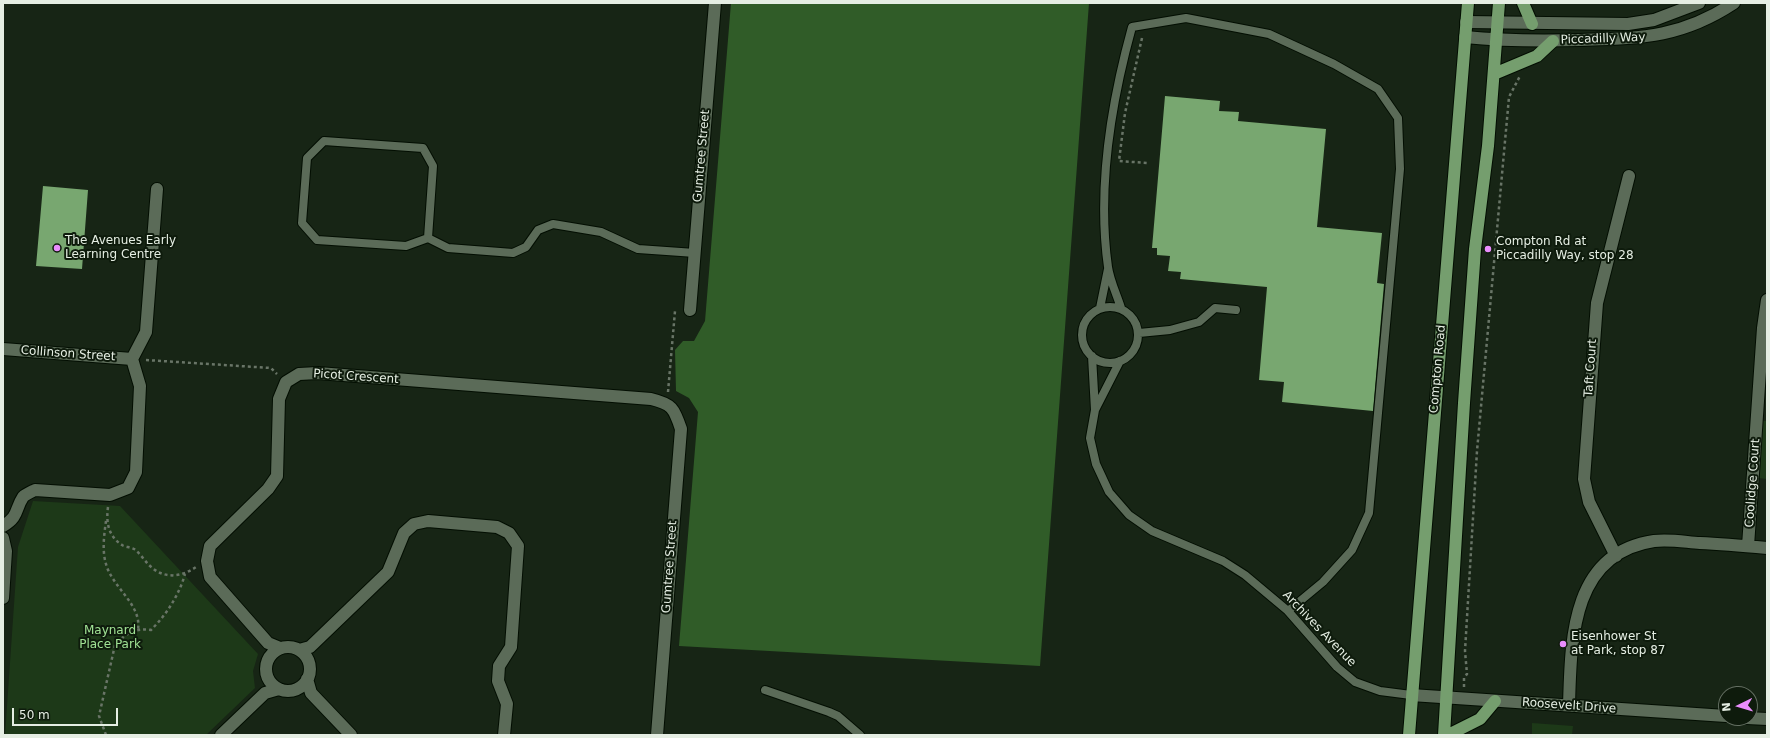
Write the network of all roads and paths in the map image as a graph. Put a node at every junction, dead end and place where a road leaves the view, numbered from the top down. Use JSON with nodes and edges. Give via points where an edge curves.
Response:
{"nodes":[{"id":1,"x":715,"y":3,"type":"edge"},
{"id":2,"x":1468,"y":3,"type":"edge"},
{"id":3,"x":1499,"y":3,"type":"edge"},
{"id":4,"x":1523,"y":3,"type":"edge"},
{"id":5,"x":1699,"y":3,"type":"edge"},
{"id":6,"x":1734,"y":3,"type":"edge"},
{"id":7,"x":1466,"y":22,"type":"junction"},
{"id":8,"x":1498,"y":23,"type":"junction"},
{"id":9,"x":1532,"y":24,"type":"junction"},
{"id":10,"x":1142,"y":37,"type":"dead end"},
{"id":11,"x":1465,"y":37,"type":"junction"},
{"id":12,"x":1497,"y":40,"type":"junction"},
{"id":13,"x":1554,"y":41,"type":"junction"},
{"id":14,"x":1521,"y":71,"type":"dead end"},
{"id":15,"x":1494,"y":74,"type":"junction"},
{"id":16,"x":1147,"y":163,"type":"dead end"},
{"id":17,"x":1629,"y":176,"type":"dead end"},
{"id":18,"x":157,"y":189,"type":"dead end"},
{"id":19,"x":428,"y":238,"type":"junction"},
{"id":20,"x":695,"y":253,"type":"junction"},
{"id":21,"x":1108,"y":268,"type":"junction"},
{"id":22,"x":1767,"y":300,"type":"edge"},
{"id":23,"x":1100,"y":308,"type":"junction"},
{"id":24,"x":1121,"y":308,"type":"junction"},
{"id":25,"x":690,"y":310,"type":"dead end"},
{"id":26,"x":1236,"y":310,"type":"dead end"},
{"id":27,"x":675,"y":311,"type":"dead end"},
{"id":28,"x":1139,"y":332,"type":"junction"},
{"id":29,"x":3,"y":349,"type":"edge"},
{"id":30,"x":1092,"y":356,"type":"junction"},
{"id":31,"x":132,"y":359,"type":"junction"},
{"id":32,"x":1120,"y":361,"type":"junction"},
{"id":33,"x":286,"y":382,"type":"junction"},
{"id":34,"x":667,"y":403,"type":"junction"},
{"id":35,"x":1095,"y":410,"type":"junction"},
{"id":36,"x":110,"y":495,"type":"junction"},
{"id":37,"x":106,"y":520,"type":"junction"},
{"id":38,"x":3,"y":526,"type":"edge"},
{"id":39,"x":3,"y":538,"type":"edge"},
{"id":40,"x":1748,"y":546,"type":"junction"},
{"id":41,"x":1767,"y":548,"type":"edge"},
{"id":42,"x":1616,"y":556,"type":"junction"},
{"id":43,"x":207,"y":561,"type":"junction"},
{"id":44,"x":185,"y":574,"type":"junction"},
{"id":45,"x":3,"y":598,"type":"edge"},
{"id":46,"x":1288,"y":611,"type":"junction"},
{"id":47,"x":138,"y":629,"type":"junction"},
{"id":48,"x":268,"y":643,"type":"junction"},
{"id":49,"x":280,"y":648,"type":"junction"},
{"id":50,"x":305,"y":649,"type":"junction"},
{"id":51,"x":270,"y":656,"type":"junction"},
{"id":52,"x":1464,"y":678,"type":"dead end"},
{"id":53,"x":307,"y":679,"type":"junction"},
{"id":54,"x":269,"y":680,"type":"junction"},
{"id":55,"x":279,"y":689,"type":"junction"},
{"id":56,"x":298,"y":689,"type":"junction"},
{"id":57,"x":765,"y":690,"type":"dead end"},
{"id":58,"x":266,"y":693,"type":"junction"},
{"id":59,"x":311,"y":693,"type":"junction"},
{"id":60,"x":1411,"y":695,"type":"junction"},
{"id":61,"x":1447,"y":698,"type":"junction"},
{"id":62,"x":1495,"y":701,"type":"junction"},
{"id":63,"x":1569,"y":705,"type":"junction"},
{"id":64,"x":1718,"y":715,"type":"edge"},
{"id":65,"x":106,"y":735,"type":"edge"},
{"id":66,"x":221,"y":735,"type":"edge"},
{"id":67,"x":351,"y":735,"type":"edge"},
{"id":68,"x":504,"y":735,"type":"edge"},
{"id":69,"x":657,"y":735,"type":"edge"},
{"id":70,"x":860,"y":735,"type":"edge"},
{"id":71,"x":1409,"y":735,"type":"edge"},
{"id":72,"x":1444,"y":735,"type":"edge"},
{"id":73,"x":1448,"y":735,"type":"edge"}],
"edges":[{"from":1,"to":20,"type":"street","name":"Gumtree Street"},
{"from":2,"to":7,"type":"main road","name":"Compton Road"},
{"from":3,"to":8,"type":"main road"},
{"from":4,"to":9,"type":"main road"},
{"from":5,"to":9,"type":"street","name":"Piccadilly Way","via":[[1654,20],[1628,24]]},
{"from":6,"to":13,"type":"street","name":"Piccadilly Way","via":[[1712,16],[1664,34],[1622,39]]},
{"from":7,"to":8,"type":"street","name":"Piccadilly Way"},
{"from":7,"to":11,"type":"main road","name":"Compton Road"},
{"from":8,"to":9,"type":"street","name":"Piccadilly Way"},
{"from":8,"to":12,"type":"main road"},
{"from":10,"to":16,"type":"path","via":[[1125,113],[1119,161]]},
{"from":11,"to":12,"type":"street","name":"Piccadilly Way"},
{"from":11,"to":60,"type":"main road","name":"Compton Road"},
{"from":12,"to":13,"type":"street","name":"Piccadilly Way"},
{"from":12,"to":15,"type":"main road"},
{"from":13,"to":15,"type":"main road","via":[[1537,56]]},
{"from":14,"to":52,"type":"path","via":[[1520,79],[1509,97],[1497,223],[1477,451],[1465,651],[1467,674]]},
{"from":15,"to":61,"type":"main road","via":[[1466,372]]},
{"from":17,"to":42,"type":"street","name":"Taft Court","via":[[1597,303],[1584,479],[1589,502]]},
{"from":18,"to":31,"type":"street","via":[[146,332]]},
{"from":19,"to":19,"type":"lane","via":[[406,246],[317,240],[302,223],[307,158],[324,141],[423,148],[433,166]]},
{"from":19,"to":20,"type":"lane","via":[[448,248],[513,253],[526,247],[538,230],[553,224],[601,232],[638,248]]},
{"from":20,"to":25,"type":"street","name":"Gumtree Street"},
{"from":21,"to":23,"type":"lane"},
{"from":21,"to":24,"type":"lane"},
{"from":21,"to":46,"type":"lane","via":[[1104,196],[1106,160],[1132,27],[1186,18],[1269,34],[1334,64],[1378,89],[1398,118],[1400,169],[1369,513],[1352,550],[1323,582]]},
{"from":22,"to":40,"type":"street","name":"Coolidge Court"},
{"from":23,"to":24,"type":"lane"},
{"from":23,"to":30,"type":"lane","via":[[1091,314],[1083,328],[1083,343]]},
{"from":24,"to":28,"type":"lane","via":[[1133,317]]},
{"from":26,"to":28,"type":"lane","via":[[1215,308],[1199,322],[1170,330]]},
{"from":27,"to":34,"type":"path"},
{"from":28,"to":32,"type":"lane","via":[[1134,350]]},
{"from":29,"to":31,"type":"street","name":"Collinson Street"},
{"from":30,"to":32,"type":"lane","via":[[1103,362]]},
{"from":30,"to":35,"type":"lane"},
{"from":31,"to":33,"type":"path","via":[[271,368]]},
{"from":31,"to":36,"type":"street","via":[[140,386],[136,472],[128,488]]},
{"from":32,"to":35,"type":"lane"},
{"from":33,"to":34,"type":"street","name":"Picot Crescent","via":[[299,374],[318,373],[651,399]]},
{"from":33,"to":43,"type":"street","via":[[279,399],[277,476],[268,489],[210,546]]},
{"from":34,"to":69,"type":"street","name":"Gumtree Street","via":[[676,415],[681,429]]},
{"from":35,"to":46,"type":"lane","name":"Archives Avenue","via":[[1090,438],[1096,464],[1109,492],[1129,515],[1152,531],[1223,561],[1245,575]]},
{"from":36,"to":37,"type":"path"},
{"from":36,"to":38,"type":"street","via":[[35,490],[24,496],[17,513]]},
{"from":37,"to":44,"type":"path","via":[[110,534],[122,545],[134,549],[151,567],[166,576]]},
{"from":37,"to":47,"type":"path","via":[[103,546],[106,565],[116,586],[140,620]]},
{"from":39,"to":45,"type":"street","via":[[6,552]]},
{"from":40,"to":41,"type":"street"},
{"from":40,"to":42,"type":"street","via":[[1654,541],[1627,549]]},
{"from":42,"to":63,"type":"street","via":[[1593,579],[1583,595],[1577,612]]},
{"from":43,"to":44,"type":"path"},
{"from":43,"to":48,"type":"street","via":[[210,578]]},
{"from":44,"to":47,"type":"path","via":[[181,589],[161,620],[151,630]]},
{"from":46,"to":60,"type":"lane","name":"Archives Avenue","via":[[1337,667],[1355,682],[1380,691]]},
{"from":47,"to":65,"type":"path","via":[[121,638],[115,645],[99,716]]},
{"from":48,"to":49,"type":"street"},
{"from":48,"to":51,"type":"street"},
{"from":49,"to":50,"type":"street"},
{"from":49,"to":51,"type":"street"},
{"from":50,"to":53,"type":"street","via":[[309,673]]},
{"from":50,"to":68,"type":"street","via":[[388,572],[404,533],[414,524],[428,522],[497,526],[509,533],[518,546],[511,647],[499,666],[498,681],[507,704]]},
{"from":51,"to":54,"type":"street","via":[[266,668]]},
{"from":53,"to":56,"type":"street"},
{"from":53,"to":59,"type":"street"},
{"from":54,"to":55,"type":"street"},
{"from":54,"to":58,"type":"street"},
{"from":55,"to":56,"type":"street"},
{"from":55,"to":58,"type":"street"},
{"from":56,"to":59,"type":"street"},
{"from":57,"to":70,"type":"lane","via":[[838,716]]},
{"from":58,"to":66,"type":"street"},
{"from":59,"to":67,"type":"street"},
{"from":60,"to":61,"type":"street","name":"Roosevelt Drive"},
{"from":60,"to":71,"type":"main road","name":"Compton Road"},
{"from":61,"to":62,"type":"street","name":"Roosevelt Drive"},
{"from":61,"to":72,"type":"main road"},
{"from":62,"to":63,"type":"street","name":"Roosevelt Drive"},
{"from":62,"to":73,"type":"main road","via":[[1480,719]]},
{"from":63,"to":64,"type":"street","name":"Roosevelt Drive"}]}
